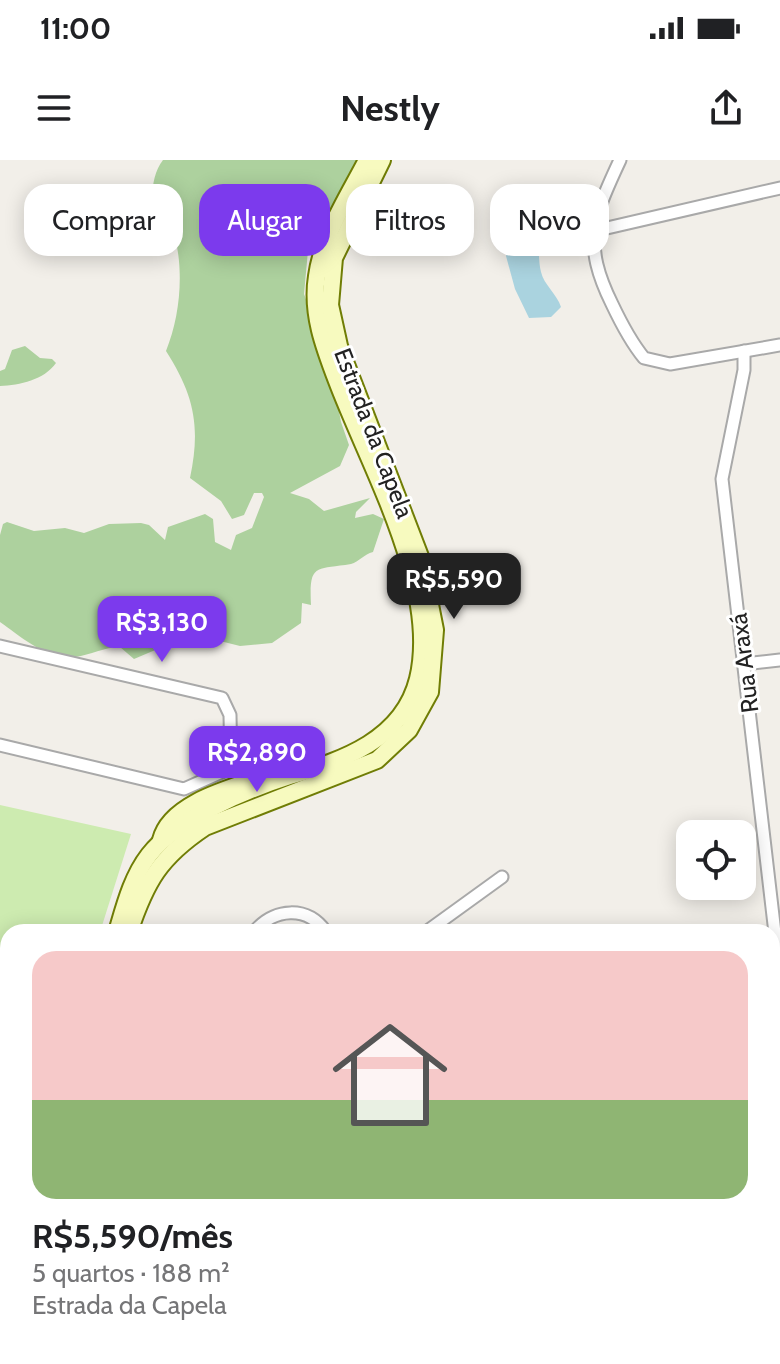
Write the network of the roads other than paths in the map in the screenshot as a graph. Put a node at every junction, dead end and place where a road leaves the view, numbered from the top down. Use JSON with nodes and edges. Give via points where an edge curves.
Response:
{"nodes":[{"id":1,"x":367,"y":160,"type":"edge"},
{"id":2,"x":382,"y":160,"type":"edge"},
{"id":3,"x":620,"y":160,"type":"edge"},
{"id":4,"x":609,"y":184,"type":"edge"},
{"id":5,"x":780,"y":188,"type":"edge"},
{"id":6,"x":609,"y":228,"type":"edge"},
{"id":7,"x":595,"y":256,"type":"edge"},
{"id":8,"x":780,"y":345,"type":"edge"},
{"id":9,"x":744,"y":351,"type":"junction"},
{"id":10,"x":0,"y":646,"type":"edge"},
{"id":11,"x":780,"y":660,"type":"edge"},
{"id":12,"x":744,"y":664,"type":"junction"},
{"id":13,"x":0,"y":745,"type":"edge"},
{"id":14,"x":231,"y":768,"type":"junction"},
{"id":15,"x":249,"y":782,"type":"junction"},
{"id":16,"x":289,"y":784,"type":"junction"},
{"id":17,"x":184,"y":789,"type":"junction"},
{"id":18,"x":179,"y":814,"type":"junction"},
{"id":19,"x":160,"y":844,"type":"junction"},
{"id":20,"x":502,"y":877,"type":"dead end"},
{"id":21,"x":120,"y":924,"type":"edge"},
{"id":22,"x":132,"y":924,"type":"edge"},
{"id":23,"x":261,"y":924,"type":"edge"},
{"id":24,"x":318,"y":924,"type":"edge"},
{"id":25,"x":437,"y":924,"type":"edge"},
{"id":26,"x":772,"y":924,"type":"edge"}],
"edges":[{"from":1,"to":16,"type":"main road","name":"Estrada da Capela","via":[[326,240],[316,276],[317,319],[405,549],[422,623],[422,649],[409,703],[384,734]]},
{"from":2,"to":16,"type":"main road","name":"Estrada da Capela","via":[[334,258],[330,305],[339,346],[421,559],[435,630],[430,692],[409,730],[377,760]]},
{"from":3,"to":4,"type":"street"},
{"from":5,"to":6,"type":"street"},
{"from":7,"to":9,"type":"street","via":[[624,330],[644,358],[670,364]]},
{"from":8,"to":9,"type":"street"},
{"from":9,"to":12,"type":"street","name":"Rua Araxá","via":[[722,479]]},
{"from":10,"to":14,"type":"street","via":[[222,698],[230,715]]},
{"from":11,"to":12,"type":"street"},
{"from":12,"to":26,"type":"street","name":"Rua Araxá"},
{"from":13,"to":17,"type":"street"},
{"from":14,"to":15,"type":"street"},
{"from":14,"to":17,"type":"street"},
{"from":15,"to":16,"type":"main road","via":[[290,770]]},
{"from":15,"to":18,"type":"main road"},
{"from":16,"to":19,"type":"main road","name":"Estrada da Capela","via":[[192,820]]},
{"from":16,"to":22,"type":"main road","name":"Estrada da Capela","via":[[205,827],[174,850],[148,884]]},
{"from":17,"to":18,"type":"street"},
{"from":18,"to":19,"type":"main road","via":[[163,831]]},
{"from":19,"to":21,"type":"main road","name":"Estrada da Capela","via":[[138,871]]},
{"from":20,"to":25,"type":"street"},
{"from":23,"to":24,"type":"street","via":[[287,912],[311,917]]}]}
